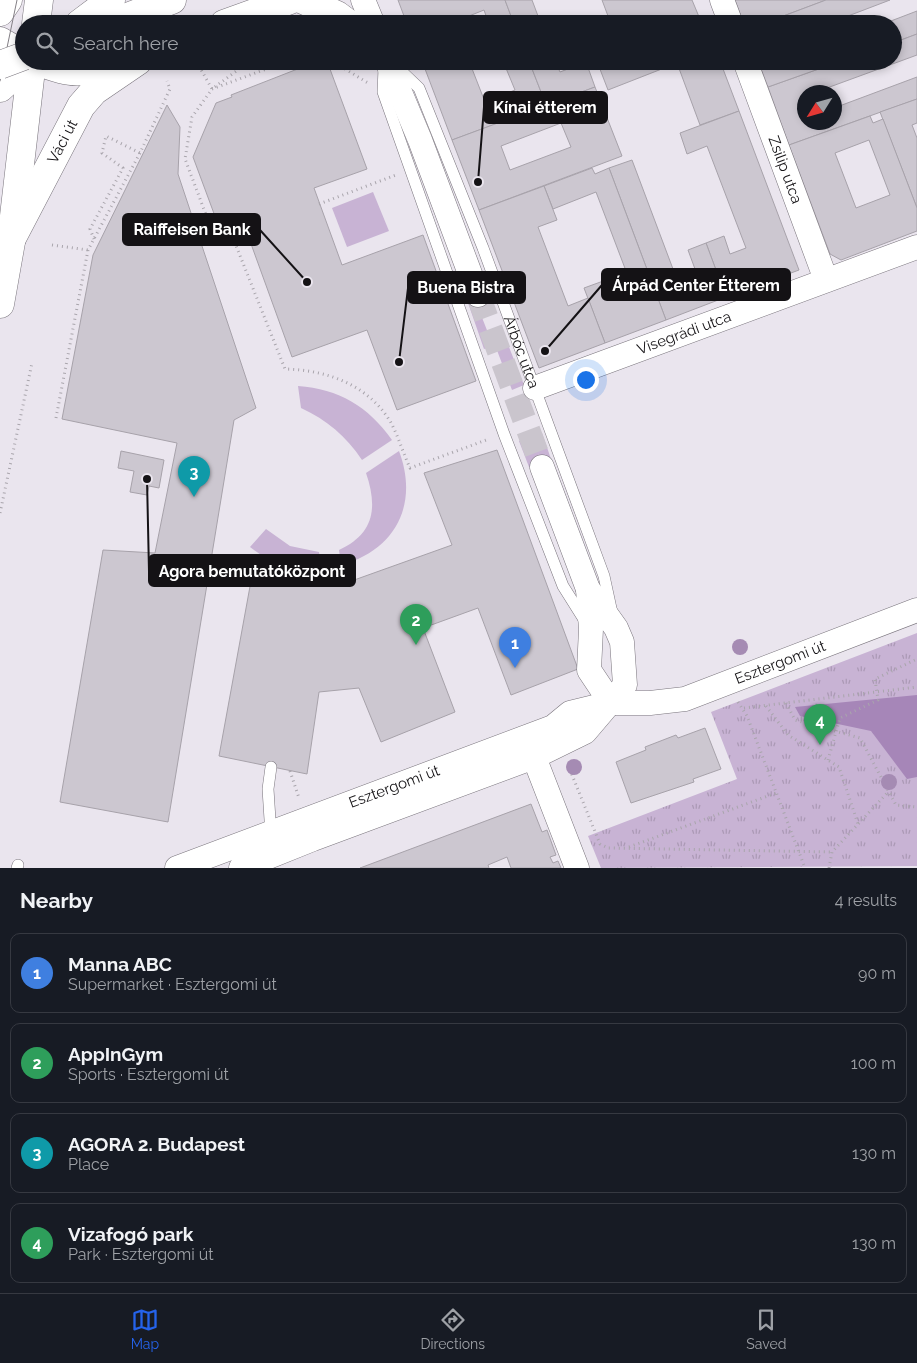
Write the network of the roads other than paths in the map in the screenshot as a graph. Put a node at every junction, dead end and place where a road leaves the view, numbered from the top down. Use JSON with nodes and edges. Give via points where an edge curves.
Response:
{"nodes":[{"id":1,"x":8,"y":0,"type":"edge"},
{"id":2,"x":39,"y":0,"type":"edge"},
{"id":3,"x":111,"y":0,"type":"edge"},
{"id":4,"x":172,"y":0,"type":"edge"},
{"id":5,"x":290,"y":0,"type":"edge"},
{"id":6,"x":303,"y":0,"type":"edge"},
{"id":7,"x":363,"y":0,"type":"edge"},
{"id":8,"x":722,"y":0,"type":"edge"},
{"id":9,"x":0,"y":12,"type":"edge"},
{"id":10,"x":37,"y":15,"type":"edge"},
{"id":11,"x":91,"y":15,"type":"edge"},
{"id":12,"x":133,"y":15,"type":"edge"},
{"id":13,"x":249,"y":15,"type":"edge"},
{"id":14,"x":337,"y":15,"type":"edge"},
{"id":15,"x":369,"y":15,"type":"edge"},
{"id":16,"x":728,"y":15,"type":"edge"},
{"id":17,"x":0,"y":41,"type":"edge"},
{"id":18,"x":15,"y":50,"type":"edge"},
{"id":19,"x":15,"y":59,"type":"edge"},
{"id":20,"x":0,"y":65,"type":"edge"},
{"id":21,"x":21,"y":70,"type":"edge"},
{"id":22,"x":30,"y":70,"type":"edge"},
{"id":23,"x":57,"y":70,"type":"edge"},
{"id":24,"x":92,"y":70,"type":"edge"},
{"id":25,"x":124,"y":70,"type":"edge"},
{"id":26,"x":387,"y":70,"type":"edge"},
{"id":27,"x":392,"y":70,"type":"edge"},
{"id":28,"x":398,"y":70,"type":"edge"},
{"id":29,"x":748,"y":70,"type":"edge"},
{"id":30,"x":0,"y":88,"type":"edge"},
{"id":31,"x":0,"y":169,"type":"edge"},
{"id":32,"x":10,"y":242,"type":"junction"},
{"id":33,"x":917,"y":248,"type":"edge"},
{"id":34,"x":826,"y":280,"type":"junction"},
{"id":35,"x":478,"y":296,"type":"tunnel mouth"},
{"id":36,"x":0,"y":304,"type":"edge"},
{"id":37,"x":535,"y":388,"type":"junction"},
{"id":38,"x":542,"y":467,"type":"tunnel mouth"},
{"id":39,"x":588,"y":589,"type":"junction"},
{"id":40,"x":917,"y":610,"type":"edge"},
{"id":41,"x":616,"y":628,"type":"junction"},
{"id":42,"x":591,"y":629,"type":"junction"},
{"id":43,"x":611,"y":703,"type":"junction"},
{"id":44,"x":534,"y":757,"type":"junction"},
{"id":45,"x":271,"y":767,"type":"dead end"},
{"id":46,"x":273,"y":843,"type":"junction"},
{"id":47,"x":177,"y":868,"type":"edge"},
{"id":48,"x":241,"y":868,"type":"edge"},
{"id":49,"x":577,"y":868,"type":"edge"}],
"edges":[{"from":1,"to":9,"type":"main road"},
{"from":2,"to":10,"type":"main road"},
{"from":3,"to":11,"type":"main road"},
{"from":4,"to":12,"type":"main road"},
{"from":5,"to":13,"type":"main road"},
{"from":6,"to":14,"type":"main road"},
{"from":7,"to":15,"type":"street"},
{"from":8,"to":16,"type":"street"},
{"from":17,"to":18,"type":"main road"},
{"from":19,"to":20,"type":"main road","bridge":true},
{"from":21,"to":30,"type":"main road"},
{"from":22,"to":32,"type":"main road"},
{"from":23,"to":24,"type":"main road","via":[[84,73]]},
{"from":25,"to":32,"type":"main road","name":"Váci út","via":[[94,90],[81,106]]},
{"from":26,"to":42,"type":"lane","via":[[383,92],[504,434],[563,586]]},
{"from":27,"to":35,"type":"street"},
{"from":28,"to":37,"type":"lane","name":"Árbóc utca","via":[[419,88]]},
{"from":29,"to":34,"type":"street","name":"Zsilip utca"},
{"from":31,"to":32,"type":"main road"},
{"from":32,"to":36,"type":"main road"},
{"from":33,"to":34,"type":"street","name":"Visegrádi utca"},
{"from":34,"to":37,"type":"street","name":"Visegrádi utca"},
{"from":37,"to":41,"type":"lane","name":"Árbóc utca","via":[[604,576]]},
{"from":38,"to":39,"type":"street","name":"Árbóc utca"},
{"from":39,"to":41,"type":"street","name":"Árbóc utca"},
{"from":39,"to":42,"type":"street","name":"Árbóc utca"},
{"from":40,"to":43,"type":"street","name":"Esztergomi út","via":[[685,699]]},
{"from":41,"to":43,"type":"street","name":"Árbóc utca","via":[[622,642],[625,684]]},
{"from":42,"to":43,"type":"street","name":"Árbóc utca","via":[[589,670]]},
{"from":43,"to":44,"type":"street","name":"Esztergomi út","via":[[585,732]]},
{"from":43,"to":46,"type":"street","name":"Esztergomi út","via":[[570,713],[552,728],[305,818]]},
{"from":44,"to":46,"type":"street","name":"Esztergomi út"},
{"from":44,"to":49,"type":"street"},
{"from":45,"to":46,"type":"lane","via":[[268,789]]},
{"from":46,"to":47,"type":"street","name":"Esztergomi út"},
{"from":46,"to":48,"type":"street","name":"Esztergomi út"}]}
